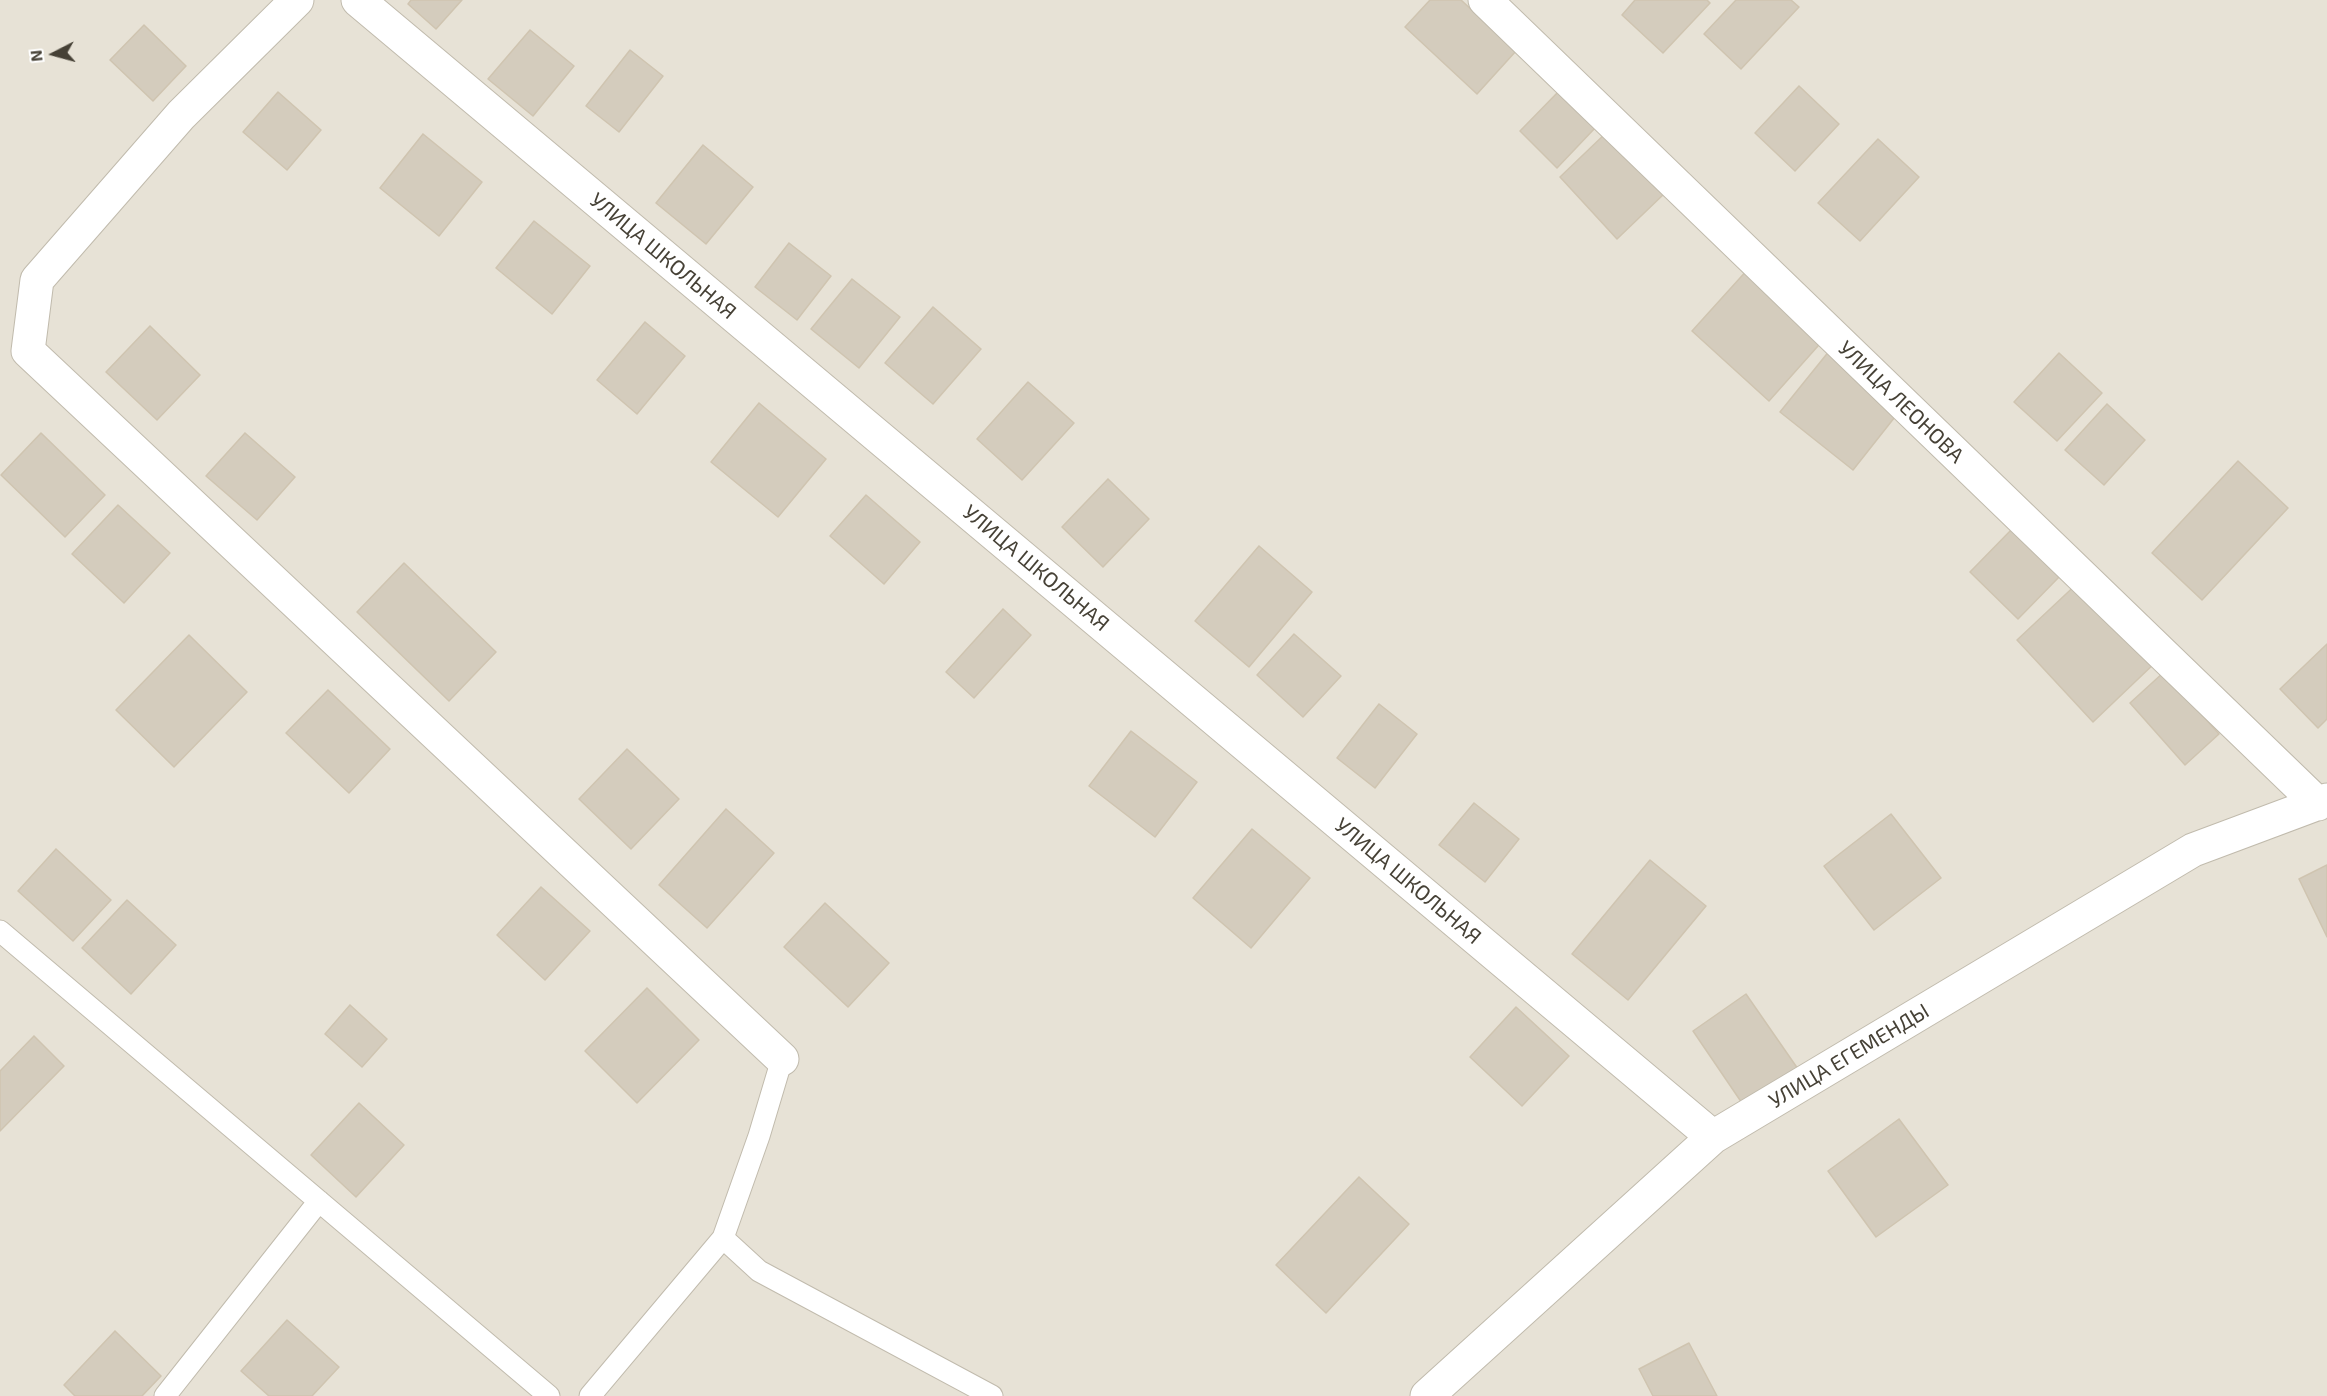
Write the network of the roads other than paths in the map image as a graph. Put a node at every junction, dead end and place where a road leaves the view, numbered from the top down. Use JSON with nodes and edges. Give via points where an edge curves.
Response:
{"nodes":[{"id":1,"x":297,"y":0,"type":"edge"},
{"id":2,"x":358,"y":0,"type":"edge"},
{"id":3,"x":1485,"y":0,"type":"edge"},
{"id":4,"x":2322,"y":802,"type":"edge"},
{"id":5,"x":0,"y":931,"type":"edge"},
{"id":6,"x":782,"y":1059,"type":"joint"},
{"id":7,"x":1713,"y":1137,"type":"junction"},
{"id":8,"x":319,"y":1201,"type":"junction"},
{"id":9,"x":723,"y":1238,"type":"junction"},
{"id":10,"x":165,"y":1396,"type":"edge"},
{"id":11,"x":549,"y":1396,"type":"edge"},
{"id":12,"x":590,"y":1396,"type":"edge"},
{"id":13,"x":992,"y":1396,"type":"edge"},
{"id":14,"x":1427,"y":1396,"type":"edge"}],
"edges":[{"from":1,"to":6,"type":"street","via":[[181,115],[37,280],[28,351]]},
{"from":2,"to":7,"type":"street","name":"УЛИЦА ШКОЛЬНАЯ"},
{"from":3,"to":4,"type":"street","name":"УЛИЦА ЛЕОНОВА"},
{"from":4,"to":7,"type":"street","name":"УЛИЦА ЕГЕМЕНДЫ","via":[[2193,850]]},
{"from":5,"to":8,"type":"lane"},
{"from":6,"to":9,"type":"lane"},
{"from":7,"to":14,"type":"street","name":"УЛИЦА ЕГЕМЕНДЫ"},
{"from":8,"to":10,"type":"lane"},
{"from":8,"to":11,"type":"lane"},
{"from":9,"to":12,"type":"lane"},
{"from":9,"to":13,"type":"lane","via":[[759,1271]]}]}
